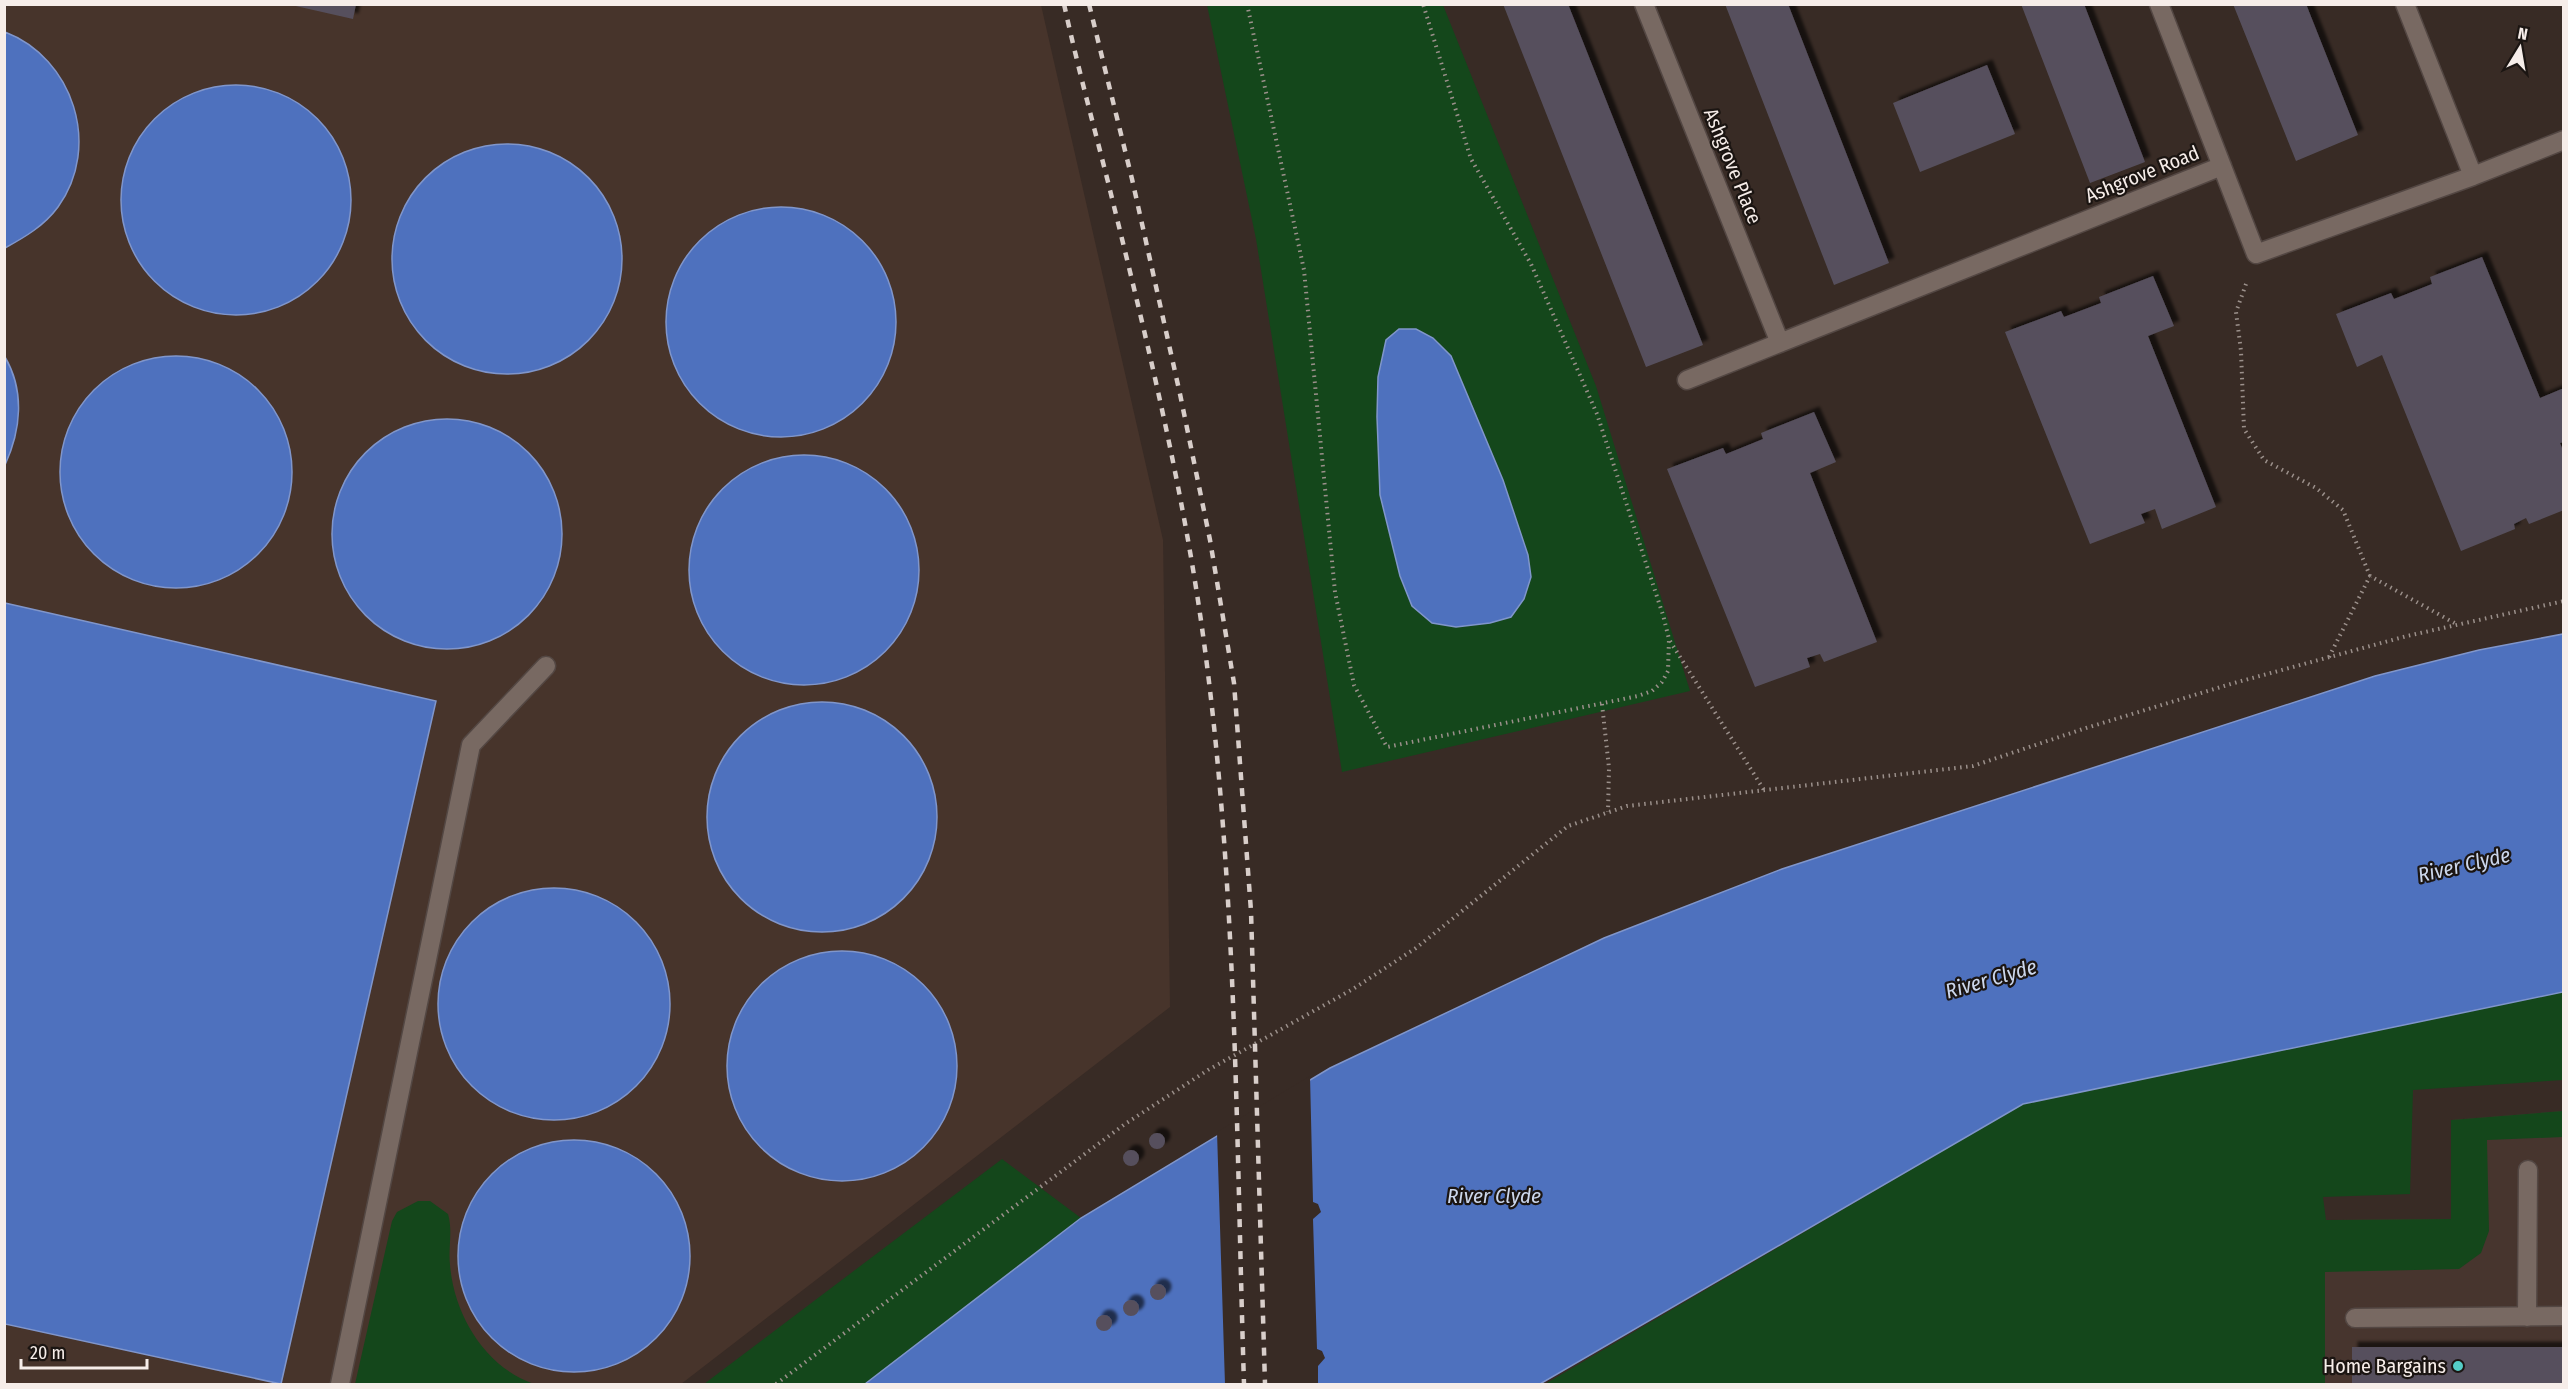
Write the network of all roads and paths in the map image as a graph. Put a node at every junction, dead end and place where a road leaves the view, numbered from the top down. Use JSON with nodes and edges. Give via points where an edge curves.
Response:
{"nodes":[{"id":1,"x":1247,"y":4,"type":"edge"},
{"id":2,"x":1424,"y":4,"type":"edge"},
{"id":3,"x":1644,"y":4,"type":"edge"},
{"id":4,"x":2158,"y":4,"type":"edge"},
{"id":5,"x":2405,"y":4,"type":"edge"},
{"id":6,"x":2564,"y":140,"type":"edge"},
{"id":7,"x":2222,"y":166,"type":"junction"},
{"id":8,"x":2473,"y":176,"type":"junction"},
{"id":9,"x":2256,"y":254,"type":"junction"},
{"id":10,"x":1780,"y":343,"type":"junction"},
{"id":11,"x":1687,"y":380,"type":"dead end"},
{"id":12,"x":2370,"y":576,"type":"junction"},
{"id":13,"x":2564,"y":601,"type":"edge"},
{"id":14,"x":2458,"y":625,"type":"junction"},
{"id":15,"x":1669,"y":639,"type":"junction"},
{"id":16,"x":2329,"y":657,"type":"junction"},
{"id":17,"x":546,"y":666,"type":"dead end"},
{"id":18,"x":1602,"y":704,"type":"junction"},
{"id":19,"x":1764,"y":790,"type":"junction"},
{"id":20,"x":1608,"y":812,"type":"junction"},
{"id":21,"x":2528,"y":1170,"type":"dead end"},
{"id":22,"x":2564,"y":1316,"type":"edge"},
{"id":23,"x":2527,"y":1317,"type":"junction"},
{"id":24,"x":2355,"y":1318,"type":"dead end"},
{"id":25,"x":340,"y":1384,"type":"edge"},
{"id":26,"x":777,"y":1384,"type":"edge"}],
"edges":[{"from":1,"to":18,"type":"path","via":[[1304,270],[1335,592],[1354,685],[1371,720],[1387,747]]},
{"from":2,"to":15,"type":"path","via":[[1471,159],[1531,264],[1597,414]]},
{"from":3,"to":10,"type":"street","name":"Ashgrove Place"},
{"from":4,"to":7,"type":"street"},
{"from":5,"to":8,"type":"street"},
{"from":6,"to":8,"type":"street"},
{"from":7,"to":9,"type":"street","name":"Ashgrove Road"},
{"from":7,"to":10,"type":"street","name":"Ashgrove Road"},
{"from":8,"to":9,"type":"street"},
{"from":9,"to":12,"type":"path","via":[[2236,312],[2244,429],[2264,460],[2316,488],[2343,510]]},
{"from":10,"to":11,"type":"street","name":"Ashgrove Road"},
{"from":12,"to":14,"type":"path"},
{"from":12,"to":16,"type":"path"},
{"from":13,"to":14,"type":"path"},
{"from":14,"to":16,"type":"path"},
{"from":15,"to":18,"type":"path","via":[[1669,665],[1662,682],[1652,691]]},
{"from":15,"to":19,"type":"path"},
{"from":16,"to":19,"type":"path","via":[[2167,702],[1973,766]]},
{"from":17,"to":25,"type":"street","via":[[471,745]]},
{"from":18,"to":20,"type":"path","via":[[1609,768]]},
{"from":19,"to":20,"type":"path","via":[[1627,806]]},
{"from":20,"to":26,"type":"path","via":[[1568,826],[1416,948],[1382,970],[1208,1070],[1125,1124]]},
{"from":21,"to":23,"type":"street"},
{"from":22,"to":23,"type":"street"},
{"from":23,"to":24,"type":"street"}]}
